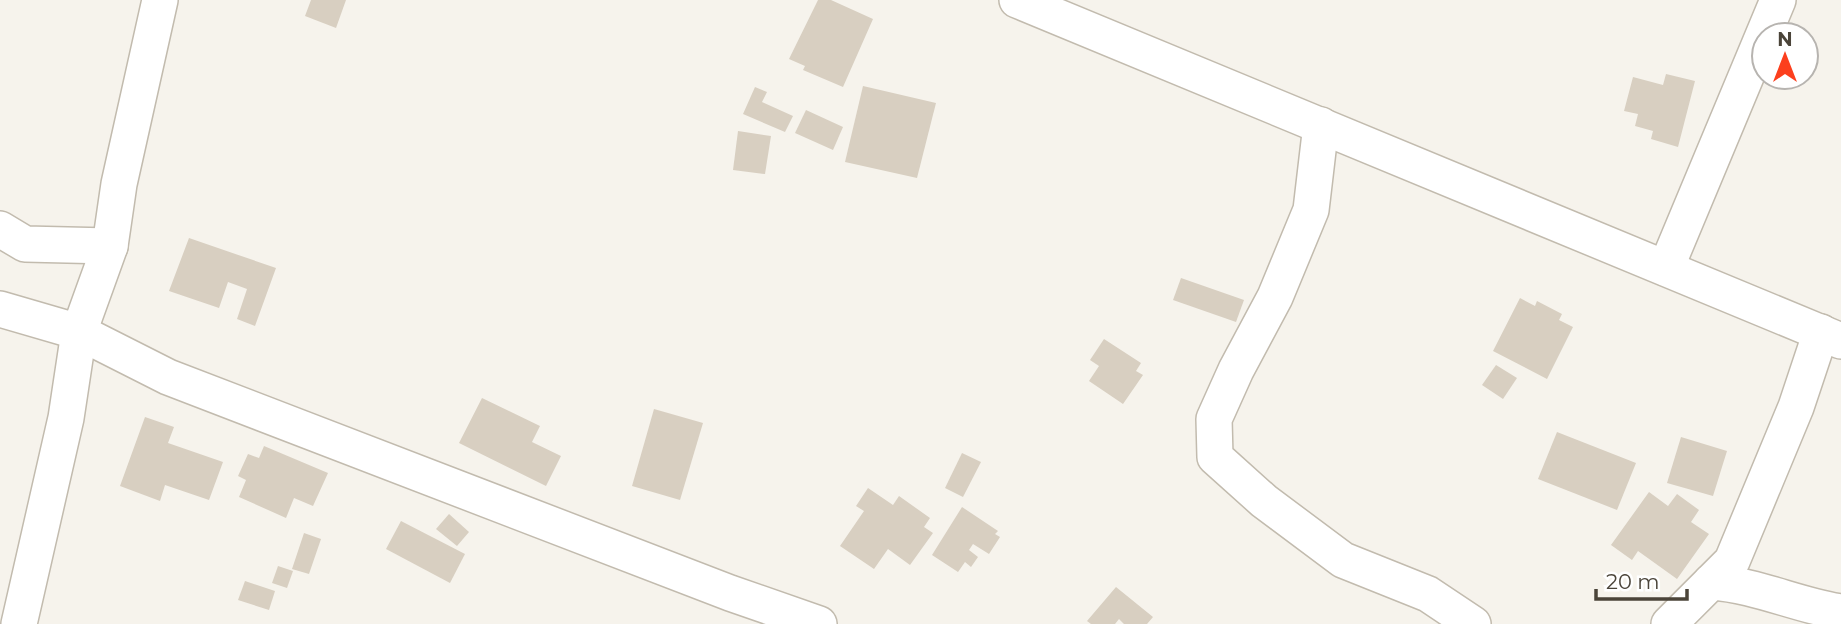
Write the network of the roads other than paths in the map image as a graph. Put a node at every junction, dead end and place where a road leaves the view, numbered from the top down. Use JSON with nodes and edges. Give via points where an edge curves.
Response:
{"nodes":[{"id":1,"x":160,"y":0,"type":"edge"},
{"id":2,"x":1779,"y":0,"type":"edge"},
{"id":3,"x":1034,"y":3,"type":"edge"},
{"id":4,"x":1321,"y":125,"type":"junction"},
{"id":5,"x":0,"y":229,"type":"edge"},
{"id":6,"x":110,"y":246,"type":"junction"},
{"id":7,"x":1666,"y":268,"type":"junction"},
{"id":8,"x":0,"y":309,"type":"edge"},
{"id":9,"x":79,"y":332,"type":"junction"},
{"id":10,"x":1831,"y":337,"type":"edge"},
{"id":11,"x":1711,"y":582,"type":"junction"},
{"id":12,"x":1841,"y":612,"type":"edge"},
{"id":13,"x":19,"y":624,"type":"edge"},
{"id":14,"x":819,"y":624,"type":"edge"},
{"id":15,"x":1473,"y":624,"type":"edge"},
{"id":16,"x":1669,"y":624,"type":"edge"}],
"edges":[{"from":1,"to":6,"type":"street","via":[[119,184]]},
{"from":2,"to":7,"type":"street"},
{"from":3,"to":4,"type":"street"},
{"from":4,"to":7,"type":"street"},
{"from":4,"to":15,"type":"street","via":[[1311,210],[1275,297],[1214,419],[1215,457],[1264,501],[1343,559],[1428,594]]},
{"from":5,"to":6,"type":"street","via":[[25,244]]},
{"from":6,"to":9,"type":"street"},
{"from":7,"to":10,"type":"street"},
{"from":8,"to":9,"type":"street"},
{"from":9,"to":13,"type":"street","via":[[66,418]]},
{"from":9,"to":14,"type":"street","via":[[168,377]]},
{"from":10,"to":11,"type":"street","via":[[1796,407],[1732,561]]},
{"from":11,"to":12,"type":"street","via":[[1743,584],[1808,607]]},
{"from":11,"to":16,"type":"street"}]}
